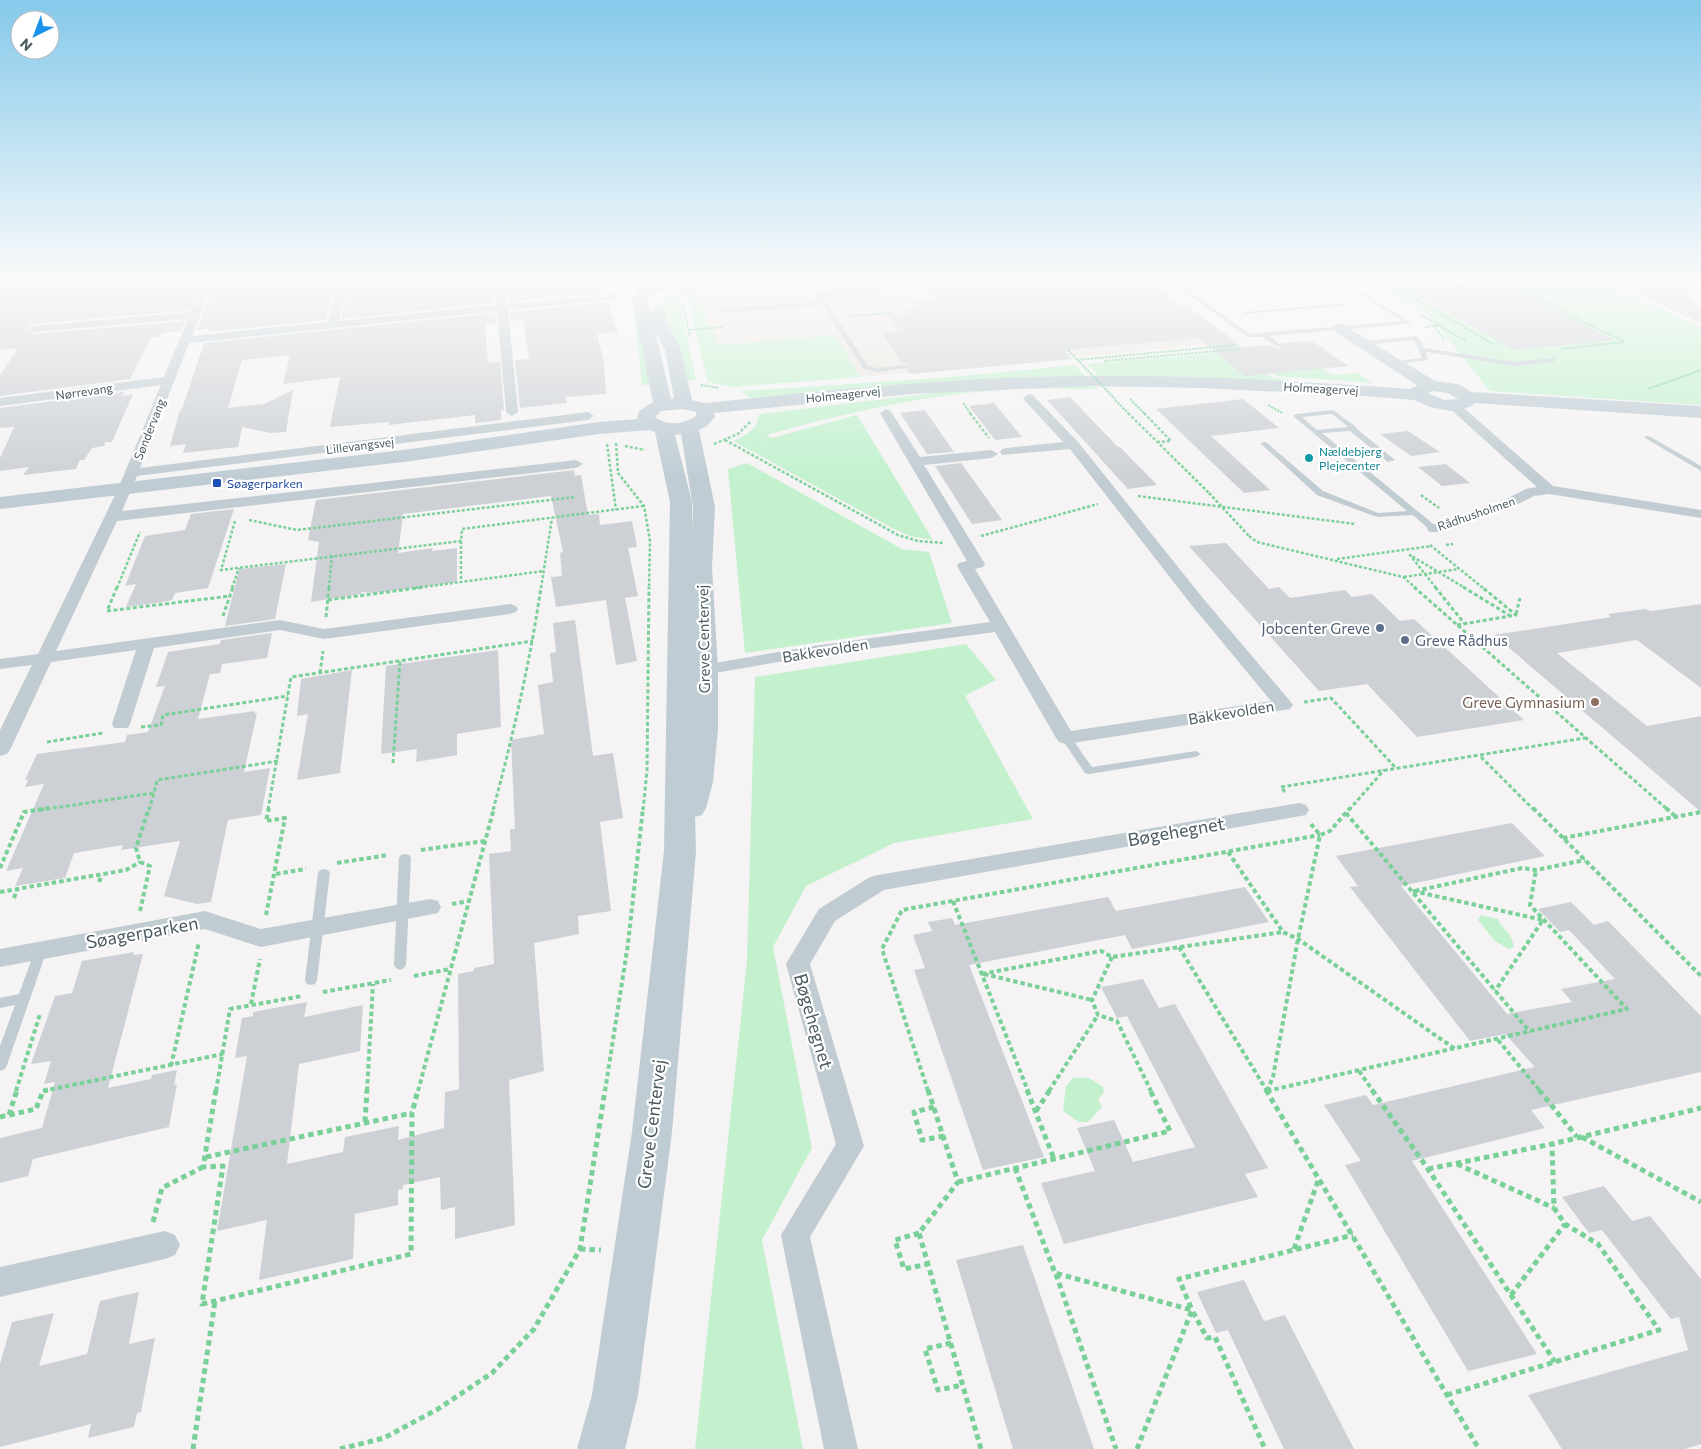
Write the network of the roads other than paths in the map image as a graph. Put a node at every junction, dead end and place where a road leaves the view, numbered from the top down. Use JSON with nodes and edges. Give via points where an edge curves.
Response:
{"nodes":[{"id":1,"x":182,"y":345,"type":"edge"},
{"id":2,"x":505,"y":345,"type":"edge"},
{"id":3,"x":654,"y":345,"type":"edge"},
{"id":4,"x":851,"y":345,"type":"edge"},
{"id":5,"x":1366,"y":345,"type":"edge"},
{"id":6,"x":1419,"y":345,"type":"edge"},
{"id":7,"x":1422,"y":350,"type":"junction"},
{"id":8,"x":1553,"y":360,"type":"road end"},
{"id":9,"x":1393,"y":363,"type":"junction"},
{"id":10,"x":905,"y":367,"type":"dead end"},
{"id":11,"x":878,"y":370,"type":"junction"},
{"id":12,"x":883,"y":379,"type":"dead end"},
{"id":13,"x":168,"y":380,"type":"junction"},
{"id":14,"x":1425,"y":390,"type":"junction"},
{"id":15,"x":1029,"y":398,"type":"dead end"},
{"id":16,"x":1460,"y":401,"type":"junction"},
{"id":17,"x":0,"y":402,"type":"edge"},
{"id":18,"x":512,"y":412,"type":"dead end"},
{"id":19,"x":1701,"y":412,"type":"edge"},
{"id":20,"x":886,"y":413,"type":"dead end"},
{"id":21,"x":676,"y":416,"type":"junction"},
{"id":22,"x":598,"y":427,"type":"junction"},
{"id":23,"x":1351,"y":428,"type":"junction"},
{"id":24,"x":1316,"y":432,"type":"junction"},
{"id":25,"x":1647,"y":437,"type":"dead end"},
{"id":26,"x":1264,"y":443,"type":"dead end"},
{"id":27,"x":1073,"y":445,"type":"junction"},
{"id":28,"x":992,"y":450,"type":"road end"},
{"id":29,"x":1007,"y":452,"type":"dead end"},
{"id":30,"x":1390,"y":460,"type":"dead end"},
{"id":31,"x":915,"y":462,"type":"junction"},
{"id":32,"x":576,"y":464,"type":"dead end"},
{"id":33,"x":308,"y":467,"type":"junction"},
{"id":34,"x":1701,"y":469,"type":"edge"},
{"id":35,"x":128,"y":481,"type":"junction"},
{"id":36,"x":1549,"y":490,"type":"junction"},
{"id":37,"x":0,"y":502,"type":"edge"},
{"id":38,"x":1417,"y":514,"type":"junction"},
{"id":39,"x":1701,"y":514,"type":"edge"},
{"id":40,"x":111,"y":517,"type":"junction"},
{"id":41,"x":1434,"y":529,"type":"joint"},
{"id":42,"x":510,"y":609,"type":"dead end"},
{"id":43,"x":1000,"y":626,"type":"junction"},
{"id":44,"x":148,"y":643,"type":"junction"},
{"id":45,"x":43,"y":657,"type":"junction"},
{"id":46,"x":0,"y":664,"type":"edge"},
{"id":47,"x":705,"y":670,"type":"junction"},
{"id":48,"x":680,"y":674,"type":"junction"},
{"id":49,"x":123,"y":728,"type":"road end"},
{"id":50,"x":1066,"y":738,"type":"junction"},
{"id":51,"x":0,"y":750,"type":"edge"},
{"id":52,"x":1196,"y":754,"type":"dead end"},
{"id":53,"x":1299,"y":810,"type":"road end"},
{"id":54,"x":680,"y":851,"type":"junction"},
{"id":55,"x":405,"y":854,"type":"road end"},
{"id":56,"x":324,"y":873,"type":"dead end"},
{"id":57,"x":430,"y":907,"type":"dead end"},
{"id":58,"x":402,"y":912,"type":"junction"},
{"id":59,"x":318,"y":928,"type":"junction"},
{"id":60,"x":41,"y":950,"type":"junction"},
{"id":61,"x":0,"y":958,"type":"edge"},
{"id":62,"x":400,"y":965,"type":"dead end"},
{"id":63,"x":311,"y":980,"type":"dead end"},
{"id":64,"x":23,"y":998,"type":"junction"},
{"id":65,"x":0,"y":1003,"type":"edge"},
{"id":66,"x":0,"y":1064,"type":"edge"},
{"id":67,"x":155,"y":1247,"type":"road end"},
{"id":68,"x":0,"y":1282,"type":"edge"},
{"id":69,"x":615,"y":1395,"type":"junction"},
{"id":70,"x":601,"y":1449,"type":"edge"},
{"id":71,"x":613,"y":1449,"type":"edge"},
{"id":72,"x":841,"y":1449,"type":"edge"}],
"edges":[{"from":1,"to":13,"type":"street","name":"Søndervang"},
{"from":2,"to":18,"type":"street"},
{"from":3,"to":21,"type":"street","name":"Greve Centervej"},
{"from":4,"to":11,"type":"lane","via":[[866,368]]},
{"from":5,"to":9,"type":"street"},
{"from":6,"to":7,"type":"lane"},
{"from":7,"to":8,"type":"lane","via":[[1515,364]]},
{"from":7,"to":9,"type":"lane","via":[[1426,359]]},
{"from":9,"to":14,"type":"street"},
{"from":10,"to":11,"type":"lane"},
{"from":11,"to":12,"type":"lane"},
{"from":13,"to":17,"type":"street","name":"Nørrevang"},
{"from":13,"to":35,"type":"street","name":"Søndervang"},
{"from":14,"to":16,"type":"street","via":[[1429,401]]},
{"from":14,"to":21,"type":"street","name":"Holmeagervej","via":[[1122,380],[982,384],[875,399]]},
{"from":15,"to":27,"type":"street","name":"Bakkevolden"},
{"from":16,"to":19,"type":"street"},
{"from":16,"to":36,"type":"street"},
{"from":20,"to":31,"type":"street"},
{"from":21,"to":22,"type":"street","name":"Lillevangsvej"},
{"from":21,"to":33,"type":"street","name":"Lillevangsvej","via":[[474,436]]},
{"from":21,"to":47,"type":"street","name":"Greve Centervej","via":[[704,507],[701,567]]},
{"from":21,"to":48,"type":"street","name":"Greve Centervej","via":[[681,502]]},
{"from":22,"to":33,"type":"street","name":"Lillevangsvej"},
{"from":22,"to":35,"type":"street","name":"Lillevangsvej"},
{"from":23,"to":24,"type":"lane"},
{"from":23,"to":24,"type":"lane","name":"Rådhusholmen","via":[[1354,428],[1333,412],[1296,416]]},
{"from":23,"to":30,"type":"lane"},
{"from":24,"to":38,"type":"lane","name":"Rådhusholmen"},
{"from":25,"to":34,"type":"lane"},
{"from":26,"to":38,"type":"lane","via":[[1320,493],[1377,514]]},
{"from":27,"to":29,"type":"street"},
{"from":27,"to":50,"type":"street","name":"Bakkevolden","via":[[1114,500],[1284,704]]},
{"from":28,"to":31,"type":"street"},
{"from":31,"to":43,"type":"street","via":[[977,564],[965,566]]},
{"from":32,"to":40,"type":"street"},
{"from":33,"to":35,"type":"street","name":"Lillevangsvej"},
{"from":35,"to":37,"type":"street","name":"Lillevangsvej"},
{"from":35,"to":40,"type":"street"},
{"from":36,"to":39,"type":"street","name":"Rådhusholmen"},
{"from":36,"to":41,"type":"street","name":"Rådhusholmen","via":[[1531,492],[1507,504]]},
{"from":38,"to":41,"type":"lane","name":"Rådhusholmen"},
{"from":40,"to":45,"type":"street"},
{"from":42,"to":44,"type":"street","via":[[324,634],[280,625]]},
{"from":43,"to":47,"type":"street","name":"Bakkevolden","via":[[813,651]]},
{"from":43,"to":50,"type":"street"},
{"from":44,"to":45,"type":"street"},
{"from":44,"to":49,"type":"street"},
{"from":45,"to":46,"type":"street"},
{"from":45,"to":51,"type":"street"},
{"from":47,"to":48,"type":"street","name":"Bakkevolden"},
{"from":47,"to":54,"type":"street","name":"Greve Centervej","via":[[704,730],[698,782]]},
{"from":48,"to":54,"type":"street","name":"Greve Centervej"},
{"from":50,"to":52,"type":"lane","via":[[1089,771]]},
{"from":53,"to":72,"type":"street","name":"Bøgehegnet","via":[[878,882],[826,915],[798,964],[850,1146],[795,1235]]},
{"from":54,"to":69,"type":"street","name":"Greve Centervej","via":[[652,1132]]},
{"from":55,"to":58,"type":"lane"},
{"from":56,"to":59,"type":"lane"},
{"from":57,"to":58,"type":"street","name":"Søagerparken"},
{"from":58,"to":59,"type":"street","name":"Søagerparken"},
{"from":58,"to":62,"type":"lane"},
{"from":59,"to":60,"type":"street","name":"Søagerparken","via":[[263,938],[205,920]]},
{"from":59,"to":63,"type":"lane"},
{"from":60,"to":61,"type":"street","name":"Søagerparken"},
{"from":60,"to":64,"type":"lane"},
{"from":64,"to":65,"type":"lane"},
{"from":64,"to":66,"type":"lane"},
{"from":67,"to":68,"type":"street"},
{"from":69,"to":70,"type":"street","name":"Greve Centervej"},
{"from":69,"to":71,"type":"street","name":"Greve Centervej"}]}
